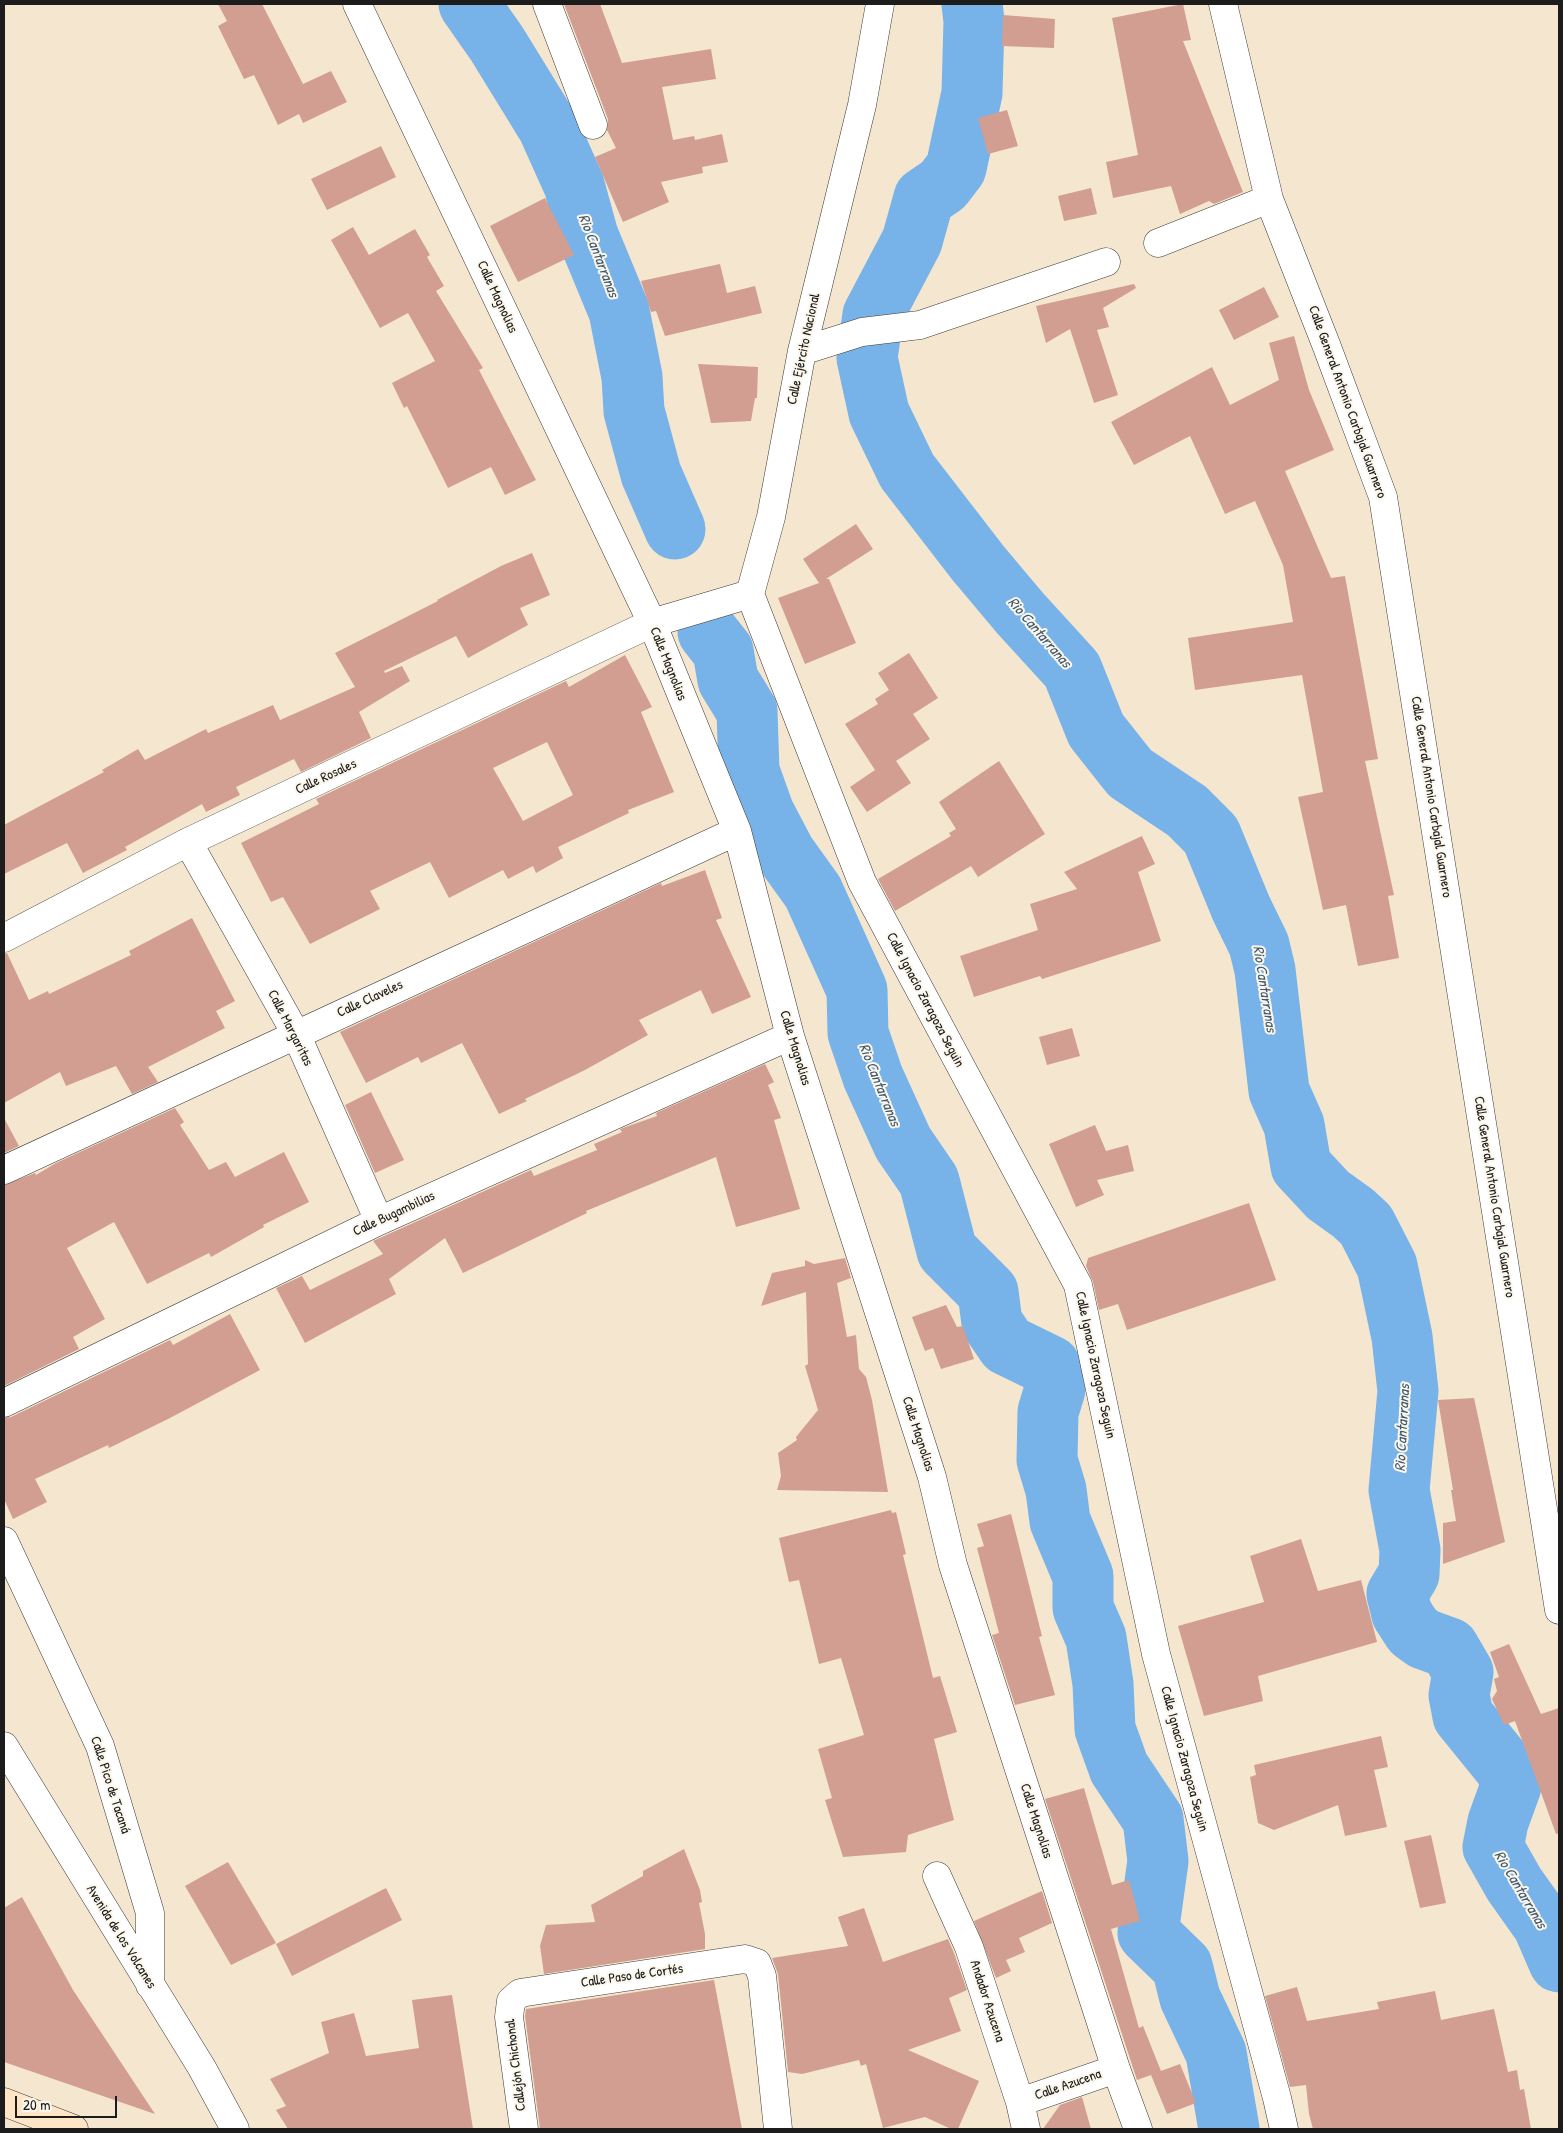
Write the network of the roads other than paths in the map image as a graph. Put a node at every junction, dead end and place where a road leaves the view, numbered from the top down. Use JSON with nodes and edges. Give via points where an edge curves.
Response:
{"nodes":[{"id":1,"x":357,"y":4,"type":"edge"},
{"id":2,"x":547,"y":4,"type":"edge"},
{"id":3,"x":880,"y":4,"type":"edge"},
{"id":4,"x":1223,"y":4,"type":"edge"},
{"id":5,"x":593,"y":126,"type":"dead end"},
{"id":6,"x":1268,"y":199,"type":"junction"},
{"id":7,"x":1158,"y":243,"type":"dead end"},
{"id":8,"x":1106,"y":262,"type":"dead end"},
{"id":9,"x":802,"y":351,"type":"junction"},
{"id":10,"x":750,"y":594,"type":"junction"},
{"id":11,"x":652,"y":623,"type":"junction"},
{"id":12,"x":738,"y":831,"type":"junction"},
{"id":13,"x":188,"y":842,"type":"junction"},
{"id":14,"x":4,"y":938,"type":"edge"},
{"id":15,"x":296,"y":1034,"type":"junction"},
{"id":16,"x":790,"y":1036,"type":"junction"},
{"id":17,"x":4,"y":1170,"type":"edge"},
{"id":18,"x":379,"y":1221,"type":"junction"},
{"id":19,"x":4,"y":1403,"type":"edge"},
{"id":20,"x":4,"y":1542,"type":"edge"},
{"id":21,"x":1558,"y":1595,"type":"edge"},
{"id":22,"x":4,"y":1746,"type":"edge"},
{"id":23,"x":937,"y":1876,"type":"dead end"},
{"id":24,"x":150,"y":1985,"type":"junction"},
{"id":25,"x":511,"y":2002,"type":"joint"},
{"id":26,"x":1116,"y":2069,"type":"junction"},
{"id":27,"x":4,"y":2102,"type":"edge"},
{"id":28,"x":1020,"y":2102,"type":"junction"},
{"id":29,"x":74,"y":2129,"type":"edge"},
{"id":30,"x":235,"y":2129,"type":"edge"},
{"id":31,"x":524,"y":2129,"type":"edge"},
{"id":32,"x":778,"y":2129,"type":"edge"},
{"id":33,"x":1026,"y":2129,"type":"edge"},
{"id":34,"x":1138,"y":2129,"type":"edge"},
{"id":35,"x":1284,"y":2129,"type":"edge"}],
"edges":[{"from":1,"to":11,"type":"street","name":"Calle Magnolias"},
{"from":2,"to":5,"type":"street"},
{"from":3,"to":9,"type":"street","name":"Calle Ejército Nacional","via":[[862,105]]},
{"from":4,"to":6,"type":"street","name":"Calle General Antonio Carbajal Guarnero"},
{"from":6,"to":7,"type":"street"},
{"from":6,"to":21,"type":"street","name":"Calle General Antonio Carbajal Guarnero","via":[[1328,346],[1383,497]]},
{"from":8,"to":9,"type":"street","via":[[920,325],[862,332]]},
{"from":9,"to":10,"type":"street","name":"Calle Ejército Nacional","via":[[771,517]]},
{"from":10,"to":11,"type":"street"},
{"from":10,"to":35,"type":"street","name":"Calle Ignacio Zaragoza Seguin","via":[[862,882],[1078,1285],[1156,1654]]},
{"from":11,"to":12,"type":"street","name":"Calle Magnolias"},
{"from":11,"to":13,"type":"street","name":"Calle Rosales"},
{"from":12,"to":15,"type":"street","name":"Calle Claveles"},
{"from":12,"to":16,"type":"street","name":"Calle Magnolias"},
{"from":13,"to":14,"type":"street","name":"Calle Rosales"},
{"from":13,"to":15,"type":"street","name":"Calle Margaritas"},
{"from":15,"to":17,"type":"street","name":"Calle Claveles"},
{"from":15,"to":18,"type":"street","name":"Calle Margaritas"},
{"from":16,"to":18,"type":"street","name":"Calle Bugambilias"},
{"from":16,"to":26,"type":"street","name":"Calle Magnolias","via":[[932,1477],[953,1564]]},
{"from":18,"to":19,"type":"street","name":"Calle Bugambilias"},
{"from":20,"to":24,"type":"street","name":"Calle Pico de Tacaná","via":[[100,1746],[150,1913]]},
{"from":22,"to":24,"type":"street","name":"Avenida de los Volcanes"},
{"from":23,"to":28,"type":"street","name":"Andador Azucena","via":[[970,1947]]},
{"from":24,"to":30,"type":"street","name":"Avenida de los Volcanes","via":[[202,2068]]},
{"from":25,"to":31,"type":"street","name":"Callejón Chichonal","via":[[509,2017]]},
{"from":25,"to":32,"type":"street","name":"Calle Paso de Cortés","via":[[520,1993],[745,1959],[757,1963],[762,1976]]},
{"from":26,"to":28,"type":"street","name":"Calle Azucena"},
{"from":26,"to":34,"type":"street","name":"Calle Magnolias"},
{"from":27,"to":29,"type":"main road"},
{"from":28,"to":33,"type":"street","name":"Andador Azucena"}]}
